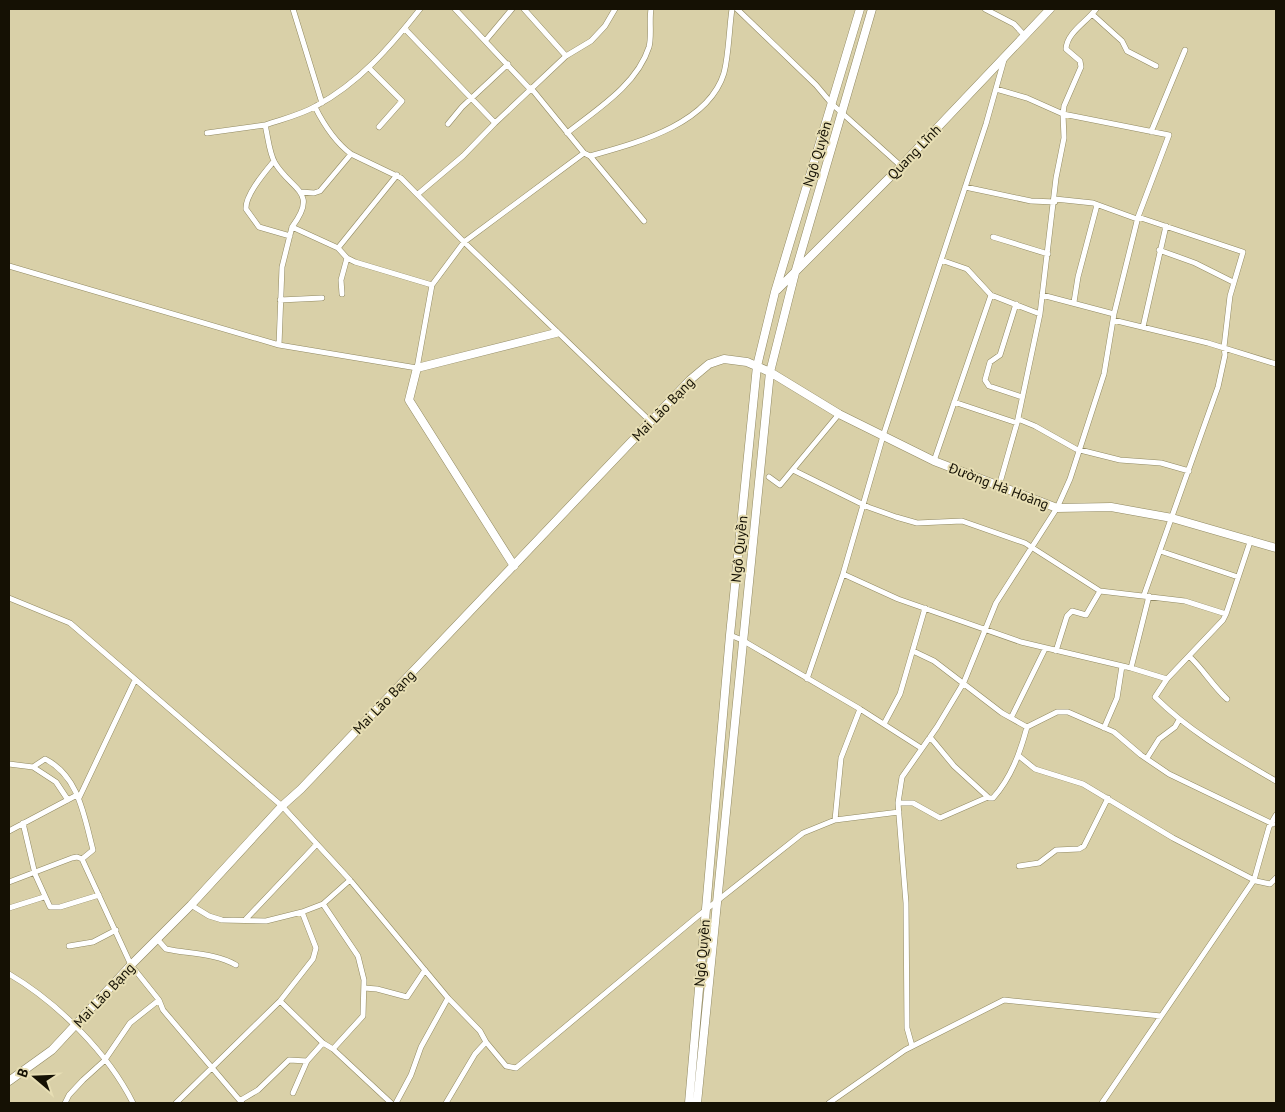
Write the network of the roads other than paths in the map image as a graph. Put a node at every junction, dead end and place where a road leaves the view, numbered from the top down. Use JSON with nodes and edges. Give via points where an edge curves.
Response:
{"nodes":[{"id":1,"x":293,"y":9,"type":"edge"},
{"id":2,"x":455,"y":9,"type":"edge"},
{"id":3,"x":512,"y":9,"type":"edge"},
{"id":4,"x":524,"y":9,"type":"edge"},
{"id":5,"x":615,"y":9,"type":"edge"},
{"id":6,"x":651,"y":9,"type":"edge"},
{"id":7,"x":732,"y":9,"type":"edge"},
{"id":8,"x":737,"y":9,"type":"edge"},
{"id":9,"x":860,"y":9,"type":"edge"},
{"id":10,"x":872,"y":9,"type":"edge"},
{"id":11,"x":985,"y":9,"type":"edge"},
{"id":12,"x":1050,"y":9,"type":"edge"},
{"id":13,"x":1096,"y":9,"type":"edge"},
{"id":14,"x":416,"y":10,"type":"edge"},
{"id":15,"x":1092,"y":14,"type":"junction"},
{"id":16,"x":405,"y":28,"type":"junction"},
{"id":17,"x":1025,"y":36,"type":"junction"},
{"id":18,"x":486,"y":40,"type":"junction"},
{"id":19,"x":1185,"y":50,"type":"dead end"},
{"id":20,"x":566,"y":56,"type":"junction"},
{"id":21,"x":1004,"y":57,"type":"junction"},
{"id":22,"x":508,"y":64,"type":"junction"},
{"id":23,"x":1156,"y":66,"type":"dead end"},
{"id":24,"x":369,"y":68,"type":"junction"},
{"id":25,"x":530,"y":89,"type":"junction"},
{"id":26,"x":996,"y":89,"type":"junction"},
{"id":27,"x":471,"y":100,"type":"junction"},
{"id":28,"x":322,"y":103,"type":"junction"},
{"id":29,"x":832,"y":104,"type":"junction"},
{"id":30,"x":314,"y":108,"type":"junction"},
{"id":31,"x":841,"y":111,"type":"junction"},
{"id":32,"x":1063,"y":114,"type":"junction"},
{"id":33,"x":495,"y":123,"type":"junction"},
{"id":34,"x":448,"y":124,"type":"dead end"},
{"id":35,"x":265,"y":125,"type":"junction"},
{"id":36,"x":379,"y":127,"type":"dead end"},
{"id":37,"x":1151,"y":132,"type":"junction"},
{"id":38,"x":207,"y":133,"type":"dead end"},
{"id":39,"x":567,"y":133,"type":"junction"},
{"id":40,"x":350,"y":154,"type":"junction"},
{"id":41,"x":587,"y":155,"type":"junction"},
{"id":42,"x":274,"y":161,"type":"junction"},
{"id":43,"x":901,"y":166,"type":"junction"},
{"id":44,"x":397,"y":175,"type":"junction"},
{"id":45,"x":965,"y":187,"type":"junction"},
{"id":46,"x":301,"y":192,"type":"junction"},
{"id":47,"x":418,"y":194,"type":"junction"},
{"id":48,"x":1055,"y":200,"type":"junction"},
{"id":49,"x":1097,"y":205,"type":"junction"},
{"id":50,"x":1137,"y":218,"type":"junction"},
{"id":51,"x":644,"y":221,"type":"dead end"},
{"id":52,"x":1166,"y":226,"type":"junction"},
{"id":53,"x":292,"y":227,"type":"junction"},
{"id":54,"x":290,"y":236,"type":"junction"},
{"id":55,"x":993,"y":238,"type":"dead end"},
{"id":56,"x":464,"y":242,"type":"junction"},
{"id":57,"x":338,"y":248,"type":"junction"},
{"id":58,"x":1159,"y":250,"type":"junction"},
{"id":59,"x":1048,"y":254,"type":"junction"},
{"id":60,"x":347,"y":258,"type":"junction"},
{"id":61,"x":941,"y":260,"type":"junction"},
{"id":62,"x":9,"y":266,"type":"edge"},
{"id":63,"x":795,"y":273,"type":"junction"},
{"id":64,"x":1233,"y":282,"type":"junction"},
{"id":65,"x":432,"y":285,"type":"junction"},
{"id":66,"x":775,"y":292,"type":"junction"},
{"id":67,"x":342,"y":294,"type":"dead end"},
{"id":68,"x":991,"y":295,"type":"junction"},
{"id":69,"x":1042,"y":295,"type":"junction"},
{"id":70,"x":322,"y":298,"type":"dead end"},
{"id":71,"x":280,"y":300,"type":"junction"},
{"id":72,"x":1074,"y":302,"type":"junction"},
{"id":73,"x":1016,"y":304,"type":"junction"},
{"id":74,"x":1040,"y":314,"type":"junction"},
{"id":75,"x":1114,"y":317,"type":"junction"},
{"id":76,"x":1143,"y":327,"type":"junction"},
{"id":77,"x":556,"y":333,"type":"junction"},
{"id":78,"x":279,"y":345,"type":"junction"},
{"id":79,"x":1224,"y":348,"type":"junction"},
{"id":80,"x":1276,"y":364,"type":"edge"},
{"id":81,"x":757,"y":366,"type":"junction"},
{"id":82,"x":418,"y":368,"type":"junction"},
{"id":83,"x":770,"y":372,"type":"junction"},
{"id":84,"x":1022,"y":397,"type":"junction"},
{"id":85,"x":954,"y":402,"type":"junction"},
{"id":86,"x":839,"y":414,"type":"junction"},
{"id":87,"x":1017,"y":421,"type":"junction"},
{"id":88,"x":651,"y":422,"type":"junction"},
{"id":89,"x":883,"y":436,"type":"junction"},
{"id":90,"x":1080,"y":450,"type":"junction"},
{"id":91,"x":934,"y":461,"type":"junction"},
{"id":92,"x":794,"y":470,"type":"junction"},
{"id":93,"x":1189,"y":471,"type":"junction"},
{"id":94,"x":769,"y":478,"type":"dead end"},
{"id":95,"x":999,"y":486,"type":"junction"},
{"id":96,"x":863,"y":505,"type":"junction"},
{"id":97,"x":1057,"y":508,"type":"junction"},
{"id":98,"x":1172,"y":518,"type":"junction"},
{"id":99,"x":1251,"y":539,"type":"junction"},
{"id":100,"x":1032,"y":546,"type":"junction"},
{"id":101,"x":1276,"y":548,"type":"edge"},
{"id":102,"x":1160,"y":551,"type":"junction"},
{"id":103,"x":514,"y":566,"type":"junction"},
{"id":104,"x":843,"y":574,"type":"junction"},
{"id":105,"x":1238,"y":577,"type":"junction"},
{"id":106,"x":1100,"y":590,"type":"junction"},
{"id":107,"x":1147,"y":595,"type":"junction"},
{"id":108,"x":9,"y":598,"type":"edge"},
{"id":109,"x":925,"y":608,"type":"junction"},
{"id":110,"x":1226,"y":614,"type":"junction"},
{"id":111,"x":986,"y":629,"type":"junction"},
{"id":112,"x":730,"y":636,"type":"junction"},
{"id":113,"x":742,"y":640,"type":"junction"},
{"id":114,"x":1045,"y":649,"type":"junction"},
{"id":115,"x":912,"y":651,"type":"junction"},
{"id":116,"x":1056,"y":651,"type":"junction"},
{"id":117,"x":1189,"y":656,"type":"junction"},
{"id":118,"x":1122,"y":666,"type":"junction"},
{"id":119,"x":1131,"y":668,"type":"junction"},
{"id":120,"x":807,"y":678,"type":"junction"},
{"id":121,"x":1167,"y":679,"type":"junction"},
{"id":122,"x":135,"y":680,"type":"junction"},
{"id":123,"x":964,"y":682,"type":"junction"},
{"id":124,"x":1227,"y":699,"type":"dead end"},
{"id":125,"x":860,"y":709,"type":"junction"},
{"id":126,"x":1012,"y":718,"type":"junction"},
{"id":127,"x":1179,"y":720,"type":"junction"},
{"id":128,"x":884,"y":724,"type":"junction"},
{"id":129,"x":1027,"y":727,"type":"junction"},
{"id":130,"x":1104,"y":728,"type":"junction"},
{"id":131,"x":930,"y":737,"type":"junction"},
{"id":132,"x":921,"y":748,"type":"junction"},
{"id":133,"x":1020,"y":756,"type":"junction"},
{"id":134,"x":1146,"y":758,"type":"junction"},
{"id":135,"x":9,"y":764,"type":"edge"},
{"id":136,"x":33,"y":767,"type":"junction"},
{"id":137,"x":1276,"y":781,"type":"edge"},
{"id":138,"x":78,"y":797,"type":"junction"},
{"id":139,"x":988,"y":797,"type":"junction"},
{"id":140,"x":1108,"y":798,"type":"junction"},
{"id":141,"x":68,"y":800,"type":"junction"},
{"id":142,"x":898,"y":803,"type":"junction"},
{"id":143,"x":282,"y":806,"type":"junction"},
{"id":144,"x":899,"y":812,"type":"junction"},
{"id":145,"x":1276,"y":816,"type":"edge"},
{"id":146,"x":835,"y":820,"type":"junction"},
{"id":147,"x":23,"y":823,"type":"junction"},
{"id":148,"x":1273,"y":824,"type":"junction"},
{"id":149,"x":9,"y":831,"type":"edge"},
{"id":150,"x":317,"y":844,"type":"junction"},
{"id":151,"x":82,"y":859,"type":"junction"},
{"id":152,"x":1019,"y":866,"type":"dead end"},
{"id":153,"x":35,"y":874,"type":"junction"},
{"id":154,"x":1276,"y":878,"type":"edge"},
{"id":155,"x":350,"y":880,"type":"junction"},
{"id":156,"x":1254,"y":880,"type":"junction"},
{"id":157,"x":9,"y":882,"type":"edge"},
{"id":158,"x":99,"y":895,"type":"junction"},
{"id":159,"x":44,"y":897,"type":"junction"},
{"id":160,"x":716,"y":903,"type":"junction"},
{"id":161,"x":324,"y":904,"type":"junction"},
{"id":162,"x":191,"y":905,"type":"junction"},
{"id":163,"x":9,"y":908,"type":"edge"},
{"id":164,"x":705,"y":910,"type":"junction"},
{"id":165,"x":302,"y":912,"type":"junction"},
{"id":166,"x":246,"y":919,"type":"junction"},
{"id":167,"x":116,"y":930,"type":"junction"},
{"id":168,"x":157,"y":939,"type":"junction"},
{"id":169,"x":69,"y":946,"type":"dead end"},
{"id":170,"x":131,"y":965,"type":"junction"},
{"id":171,"x":236,"y":965,"type":"dead end"},
{"id":172,"x":425,"y":970,"type":"junction"},
{"id":173,"x":9,"y":974,"type":"edge"},
{"id":174,"x":364,"y":988,"type":"junction"},
{"id":175,"x":448,"y":998,"type":"junction"},
{"id":176,"x":159,"y":1000,"type":"junction"},
{"id":177,"x":280,"y":1001,"type":"junction"},
{"id":178,"x":1161,"y":1016,"type":"junction"},
{"id":179,"x":75,"y":1026,"type":"junction"},
{"id":180,"x":486,"y":1042,"type":"junction"},
{"id":181,"x":323,"y":1043,"type":"junction"},
{"id":182,"x":912,"y":1046,"type":"junction"},
{"id":183,"x":333,"y":1049,"type":"junction"},
{"id":184,"x":104,"y":1060,"type":"junction"},
{"id":185,"x":307,"y":1061,"type":"junction"},
{"id":186,"x":213,"y":1069,"type":"junction"},
{"id":187,"x":9,"y":1081,"type":"edge"},
{"id":188,"x":293,"y":1093,"type":"dead end"},
{"id":189,"x":242,"y":1101,"type":"edge"},
{"id":190,"x":65,"y":1103,"type":"edge"},
{"id":191,"x":133,"y":1103,"type":"edge"},
{"id":192,"x":176,"y":1103,"type":"edge"},
{"id":193,"x":390,"y":1103,"type":"edge"},
{"id":194,"x":396,"y":1103,"type":"edge"},
{"id":195,"x":446,"y":1103,"type":"edge"},
{"id":196,"x":689,"y":1103,"type":"edge"},
{"id":197,"x":697,"y":1103,"type":"edge"},
{"id":198,"x":829,"y":1103,"type":"edge"},
{"id":199,"x":1102,"y":1103,"type":"edge"}],
"edges":[{"from":1,"to":28,"type":"street"},
{"from":2,"to":18,"type":"street"},
{"from":3,"to":18,"type":"street"},
{"from":4,"to":20,"type":"street"},
{"from":5,"to":20,"type":"street","via":[[591,40]]},
{"from":6,"to":39,"type":"street","via":[[650,44],[642,60],[608,102]]},
{"from":7,"to":41,"type":"street","via":[[724,73],[700,112],[632,145]]},
{"from":8,"to":29,"type":"street"},
{"from":9,"to":29,"type":"street","name":"Ngô Quyền"},
{"from":10,"to":31,"type":"street","name":"Ngô Quyền"},
{"from":11,"to":17,"type":"street","via":[[1014,24]]},
{"from":12,"to":17,"type":"street","name":"Quang Lĩnh"},
{"from":13,"to":15,"type":"street"},
{"from":14,"to":16,"type":"street"},
{"from":15,"to":23,"type":"street","via":[[1122,41],[1127,51]]},
{"from":15,"to":32,"type":"street","via":[[1067,43],[1066,49],[1080,61],[1081,67]]},
{"from":16,"to":24,"type":"street"},
{"from":16,"to":27,"type":"street"},
{"from":17,"to":21,"type":"street","name":"Quang Lĩnh"},
{"from":18,"to":22,"type":"street"},
{"from":19,"to":37,"type":"street"},
{"from":20,"to":25,"type":"street"},
{"from":21,"to":26,"type":"street"},
{"from":21,"to":43,"type":"street","name":"Quang Lĩnh"},
{"from":22,"to":25,"type":"street"},
{"from":22,"to":27,"type":"street"},
{"from":24,"to":28,"type":"street"},
{"from":24,"to":36,"type":"street","via":[[402,101]]},
{"from":25,"to":33,"type":"street"},
{"from":25,"to":39,"type":"street"},
{"from":26,"to":32,"type":"street"},
{"from":26,"to":45,"type":"street"},
{"from":27,"to":33,"type":"street"},
{"from":27,"to":34,"type":"street"},
{"from":28,"to":30,"type":"street"},
{"from":29,"to":31,"type":"street"},
{"from":29,"to":66,"type":"street","name":"Ngô Quyền"},
{"from":30,"to":35,"type":"street"},
{"from":30,"to":40,"type":"street","via":[[335,140]]},
{"from":31,"to":43,"type":"street"},
{"from":31,"to":63,"type":"street","name":"Ngô Quyền"},
{"from":32,"to":37,"type":"street"},
{"from":32,"to":48,"type":"street","via":[[1064,138]]},
{"from":33,"to":47,"type":"street","via":[[463,156]]},
{"from":35,"to":38,"type":"street"},
{"from":35,"to":42,"type":"street"},
{"from":37,"to":50,"type":"street","via":[[1169,135]]},
{"from":39,"to":41,"type":"street"},
{"from":40,"to":44,"type":"street"},
{"from":40,"to":46,"type":"street","via":[[320,191]]},
{"from":41,"to":51,"type":"street"},
{"from":41,"to":56,"type":"street"},
{"from":42,"to":46,"type":"street"},
{"from":42,"to":54,"type":"street","via":[[258,182],[246,209],[259,227]]},
{"from":43,"to":63,"type":"street","name":"Quang Lĩnh"},
{"from":44,"to":47,"type":"street"},
{"from":44,"to":57,"type":"street"},
{"from":45,"to":48,"type":"street","via":[[1031,201]]},
{"from":45,"to":61,"type":"street"},
{"from":46,"to":53,"type":"street","via":[[303,212]]},
{"from":47,"to":56,"type":"street"},
{"from":48,"to":49,"type":"street","via":[[1077,200]]},
{"from":48,"to":59,"type":"street"},
{"from":49,"to":50,"type":"street"},
{"from":49,"to":72,"type":"street"},
{"from":50,"to":52,"type":"street"},
{"from":50,"to":75,"type":"street"},
{"from":52,"to":58,"type":"street"},
{"from":52,"to":64,"type":"street","via":[[1243,252]]},
{"from":53,"to":54,"type":"street"},
{"from":53,"to":57,"type":"street"},
{"from":54,"to":71,"type":"street","via":[[282,267]]},
{"from":55,"to":59,"type":"street"},
{"from":56,"to":65,"type":"street"},
{"from":56,"to":77,"type":"street"},
{"from":57,"to":60,"type":"street"},
{"from":58,"to":64,"type":"street"},
{"from":58,"to":76,"type":"street"},
{"from":59,"to":69,"type":"street"},
{"from":60,"to":65,"type":"street"},
{"from":60,"to":67,"type":"street","via":[[341,280]]},
{"from":61,"to":68,"type":"street","via":[[967,269]]},
{"from":61,"to":89,"type":"street"},
{"from":62,"to":78,"type":"street"},
{"from":63,"to":66,"type":"street","name":"Quang Lĩnh"},
{"from":63,"to":83,"type":"street","name":"Ngô Quyền"},
{"from":64,"to":79,"type":"street"},
{"from":65,"to":82,"type":"street"},
{"from":66,"to":81,"type":"street","name":"Ngô Quyền"},
{"from":68,"to":73,"type":"street"},
{"from":68,"to":85,"type":"street"},
{"from":69,"to":72,"type":"street"},
{"from":69,"to":74,"type":"street"},
{"from":70,"to":71,"type":"street"},
{"from":71,"to":78,"type":"street"},
{"from":72,"to":75,"type":"street"},
{"from":73,"to":74,"type":"street"},
{"from":73,"to":84,"type":"street","via":[[1000,354],[990,362],[985,380],[989,386]]},
{"from":74,"to":84,"type":"street"},
{"from":75,"to":76,"type":"street"},
{"from":75,"to":90,"type":"street","via":[[1104,374]]},
{"from":76,"to":79,"type":"street"},
{"from":77,"to":82,"type":"street"},
{"from":77,"to":88,"type":"street"},
{"from":78,"to":82,"type":"street"},
{"from":79,"to":80,"type":"street"},
{"from":79,"to":93,"type":"street","via":[[1218,387]]},
{"from":81,"to":83,"type":"street","name":"Mai Lão Bạng"},
{"from":81,"to":88,"type":"street","name":"Mai Lão Bạng","via":[[729,359],[709,364]]},
{"from":81,"to":112,"type":"street","name":"Ngô Quyền"},
{"from":82,"to":103,"type":"street","via":[[410,400]]},
{"from":83,"to":86,"type":"street","name":"Đường Hà Hoàng"},
{"from":83,"to":113,"type":"street","name":"Ngô Quyền"},
{"from":84,"to":87,"type":"street"},
{"from":85,"to":87,"type":"street"},
{"from":85,"to":91,"type":"street"},
{"from":86,"to":89,"type":"street","name":"Đường Hà Hoàng"},
{"from":86,"to":92,"type":"street"},
{"from":87,"to":90,"type":"street","via":[[1035,426]]},
{"from":87,"to":95,"type":"street"},
{"from":88,"to":103,"type":"street","name":"Mai Lão Bạng"},
{"from":89,"to":91,"type":"street","name":"Đường Hà Hoàng"},
{"from":89,"to":96,"type":"street"},
{"from":90,"to":93,"type":"street","via":[[1120,460],[1161,463]]},
{"from":90,"to":97,"type":"street"},
{"from":91,"to":95,"type":"street","name":"Đường Hà Hoàng"},
{"from":92,"to":94,"type":"street","via":[[780,485]]},
{"from":92,"to":96,"type":"street"},
{"from":93,"to":98,"type":"street"},
{"from":95,"to":97,"type":"street","name":"Đường Hà Hoàng"},
{"from":96,"to":100,"type":"street","via":[[911,522],[962,521]]},
{"from":96,"to":104,"type":"street"},
{"from":97,"to":98,"type":"street","name":"Đường Hà Hoàng","via":[[1111,507]]},
{"from":97,"to":100,"type":"street"},
{"from":98,"to":99,"type":"street","name":"Đường Hà Hoàng"},
{"from":98,"to":102,"type":"street"},
{"from":99,"to":101,"type":"street","name":"Đường Hà Hoàng"},
{"from":99,"to":105,"type":"street"},
{"from":100,"to":106,"type":"street"},
{"from":100,"to":111,"type":"street","via":[[996,603]]},
{"from":102,"to":105,"type":"street"},
{"from":102,"to":107,"type":"street"},
{"from":103,"to":143,"type":"street","name":"Mai Lão Bạng"},
{"from":104,"to":109,"type":"street"},
{"from":104,"to":120,"type":"street"},
{"from":105,"to":110,"type":"street"},
{"from":106,"to":107,"type":"street"},
{"from":106,"to":116,"type":"street","via":[[1086,615],[1069,613]]},
{"from":107,"to":110,"type":"street"},
{"from":107,"to":119,"type":"street"},
{"from":108,"to":122,"type":"street","via":[[70,623]]},
{"from":109,"to":111,"type":"street"},
{"from":109,"to":115,"type":"street"},
{"from":110,"to":117,"type":"street"},
{"from":111,"to":114,"type":"street"},
{"from":111,"to":123,"type":"street"},
{"from":112,"to":113,"type":"street"},
{"from":112,"to":164,"type":"street","name":"Ngô Quyền"},
{"from":113,"to":120,"type":"street"},
{"from":113,"to":160,"type":"street","name":"Ngô Quyền"},
{"from":114,"to":116,"type":"street"},
{"from":114,"to":126,"type":"street"},
{"from":115,"to":123,"type":"street","via":[[934,661]]},
{"from":115,"to":128,"type":"street","via":[[896,703]]},
{"from":116,"to":118,"type":"street"},
{"from":117,"to":121,"type":"street"},
{"from":117,"to":124,"type":"street"},
{"from":118,"to":119,"type":"street"},
{"from":118,"to":130,"type":"street","via":[[1118,698]]},
{"from":119,"to":121,"type":"street"},
{"from":120,"to":125,"type":"street"},
{"from":121,"to":127,"type":"street","via":[[1155,697]]},
{"from":122,"to":138,"type":"street"},
{"from":122,"to":143,"type":"street"},
{"from":123,"to":126,"type":"street","via":[[1002,714]]},
{"from":123,"to":131,"type":"street"},
{"from":125,"to":128,"type":"street"},
{"from":125,"to":146,"type":"street","via":[[841,758]]},
{"from":126,"to":129,"type":"street"},
{"from":127,"to":134,"type":"street","via":[[1175,727],[1158,739]]},
{"from":127,"to":137,"type":"street"},
{"from":128,"to":132,"type":"street"},
{"from":129,"to":130,"type":"street","via":[[1050,714],[1068,712]]},
{"from":129,"to":133,"type":"street"},
{"from":130,"to":134,"type":"street","via":[[1114,732]]},
{"from":131,"to":132,"type":"street"},
{"from":131,"to":139,"type":"street","via":[[954,766]]},
{"from":132,"to":142,"type":"street","via":[[902,777]]},
{"from":133,"to":139,"type":"street","via":[[1003,786],[993,798]]},
{"from":133,"to":140,"type":"street","via":[[1035,769],[1083,784]]},
{"from":134,"to":148,"type":"street","via":[[1169,774]]},
{"from":135,"to":136,"type":"street"},
{"from":136,"to":138,"type":"street","via":[[45,759],[50,762],[66,774]]},
{"from":136,"to":141,"type":"street","via":[[56,782]]},
{"from":138,"to":141,"type":"street"},
{"from":138,"to":151,"type":"street","via":[[92,850]]},
{"from":139,"to":142,"type":"street","via":[[940,818],[918,805]]},
{"from":140,"to":152,"type":"street","via":[[1079,850],[1056,850],[1039,863]]},
{"from":140,"to":156,"type":"street","via":[[1174,838]]},
{"from":141,"to":147,"type":"street"},
{"from":142,"to":144,"type":"street"},
{"from":143,"to":150,"type":"street"},
{"from":143,"to":162,"type":"street","name":"Mai Lão Bạng"},
{"from":144,"to":146,"type":"street"},
{"from":144,"to":182,"type":"street","via":[[906,903],[908,1028]]},
{"from":145,"to":148,"type":"street"},
{"from":146,"to":160,"type":"street","via":[[802,834]]},
{"from":147,"to":149,"type":"street"},
{"from":147,"to":153,"type":"street"},
{"from":148,"to":156,"type":"street","via":[[1269,828]]},
{"from":150,"to":155,"type":"street"},
{"from":150,"to":166,"type":"street"},
{"from":151,"to":153,"type":"street","via":[[72,858]]},
{"from":151,"to":158,"type":"street"},
{"from":153,"to":157,"type":"street"},
{"from":153,"to":159,"type":"street"},
{"from":154,"to":156,"type":"street","via":[[1270,884]]},
{"from":155,"to":161,"type":"street"},
{"from":155,"to":172,"type":"street"},
{"from":156,"to":178,"type":"street"},
{"from":158,"to":159,"type":"street","via":[[55,908],[50,907]]},
{"from":158,"to":167,"type":"street"},
{"from":159,"to":163,"type":"street"},
{"from":160,"to":164,"type":"street"},
{"from":160,"to":197,"type":"street","name":"Ngô Quyền"},
{"from":161,"to":165,"type":"street"},
{"from":161,"to":174,"type":"street","via":[[358,956]]},
{"from":162,"to":166,"type":"street","via":[[213,918]]},
{"from":162,"to":168,"type":"street","name":"Mai Lão Bạng"},
{"from":164,"to":180,"type":"street","via":[[516,1068],[506,1066]]},
{"from":164,"to":196,"type":"street","name":"Ngô Quyền"},
{"from":165,"to":166,"type":"street","via":[[266,921]]},
{"from":165,"to":177,"type":"street","via":[[316,948],[314,959]]},
{"from":167,"to":169,"type":"street","via":[[92,942]]},
{"from":167,"to":170,"type":"street"},
{"from":168,"to":170,"type":"street","name":"Mai Lão Bạng"},
{"from":168,"to":171,"type":"street","via":[[166,949],[194,952]]},
{"from":170,"to":176,"type":"street"},
{"from":170,"to":179,"type":"street","name":"Mai Lão Bạng"},
{"from":172,"to":174,"type":"street","via":[[407,997]]},
{"from":172,"to":175,"type":"street"},
{"from":173,"to":179,"type":"street","via":[[28,985]]},
{"from":174,"to":183,"type":"street","via":[[363,1016]]},
{"from":175,"to":180,"type":"street","via":[[480,1031]]},
{"from":175,"to":194,"type":"street"},
{"from":176,"to":184,"type":"street","via":[[130,1023]]},
{"from":176,"to":186,"type":"street","via":[[163,1010]]},
{"from":177,"to":181,"type":"street"},
{"from":177,"to":186,"type":"street"},
{"from":178,"to":182,"type":"street","via":[[1004,1000]]},
{"from":178,"to":199,"type":"street"},
{"from":179,"to":184,"type":"street"},
{"from":179,"to":187,"type":"street","name":"Mai Lão Bạng","via":[[52,1050]]},
{"from":180,"to":195,"type":"street","via":[[475,1054]]},
{"from":181,"to":183,"type":"street"},
{"from":181,"to":185,"type":"street"},
{"from":182,"to":198,"type":"street"},
{"from":183,"to":193,"type":"street"},
{"from":184,"to":190,"type":"street","via":[[82,1080]]},
{"from":184,"to":191,"type":"street"},
{"from":185,"to":188,"type":"street"},
{"from":185,"to":189,"type":"street","via":[[289,1060]]},
{"from":186,"to":189,"type":"street"},
{"from":186,"to":192,"type":"street"}]}
